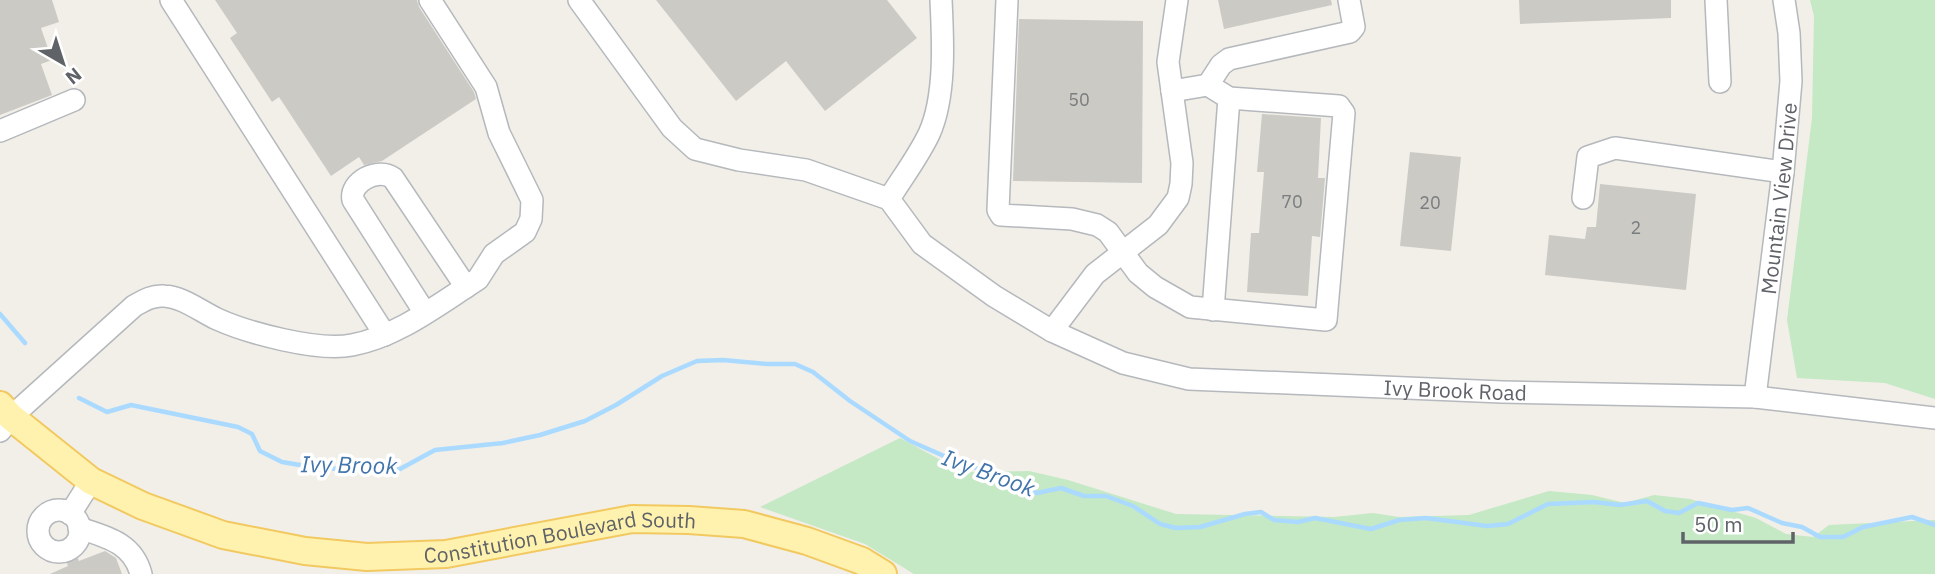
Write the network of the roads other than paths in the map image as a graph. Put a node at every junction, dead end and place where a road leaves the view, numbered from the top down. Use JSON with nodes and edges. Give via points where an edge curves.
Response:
{"nodes":[{"id":1,"x":172,"y":0,"type":"edge"},
{"id":2,"x":430,"y":0,"type":"edge"},
{"id":3,"x":579,"y":0,"type":"edge"},
{"id":4,"x":942,"y":0,"type":"edge"},
{"id":5,"x":1007,"y":0,"type":"edge"},
{"id":6,"x":1177,"y":0,"type":"edge"},
{"id":7,"x":1349,"y":0,"type":"edge"},
{"id":8,"x":1716,"y":0,"type":"edge"},
{"id":9,"x":1784,"y":0,"type":"edge"},
{"id":10,"x":1720,"y":82,"type":"dead end"},
{"id":11,"x":1208,"y":85,"type":"junction"},
{"id":12,"x":1172,"y":91,"type":"junction"},
{"id":13,"x":1229,"y":98,"type":"junction"},
{"id":14,"x":74,"y":100,"type":"dead end"},
{"id":15,"x":0,"y":131,"type":"edge"},
{"id":16,"x":1783,"y":172,"type":"junction"},
{"id":17,"x":1583,"y":198,"type":"dead end"},
{"id":18,"x":889,"y":199,"type":"junction"},
{"id":19,"x":1122,"y":254,"type":"junction"},
{"id":20,"x":466,"y":287,"type":"junction"},
{"id":21,"x":1213,"y":310,"type":"junction"},
{"id":22,"x":425,"y":313,"type":"junction"},
{"id":23,"x":1052,"y":331,"type":"junction"},
{"id":24,"x":385,"y":335,"type":"junction"},
{"id":25,"x":1755,"y":397,"type":"junction"},
{"id":26,"x":4,"y":418,"type":"edge"},
{"id":27,"x":1935,"y":418,"type":"edge"},
{"id":28,"x":91,"y":481,"type":"junction"},
{"id":29,"x":141,"y":574,"type":"edge"},
{"id":30,"x":883,"y":574,"type":"edge"}],
"edges":[{"from":1,"to":24,"type":"street"},
{"from":2,"to":20,"type":"street","via":[[486,87],[499,134],[532,200],[525,232],[494,254],[478,279]]},
{"from":3,"to":18,"type":"street","via":[[672,128],[695,149],[806,170]]},
{"from":4,"to":18,"type":"street","via":[[937,107],[929,133]]},
{"from":5,"to":19,"type":"street","via":[[998,210],[1007,217],[1072,219],[1097,225],[1108,232]]},
{"from":6,"to":12,"type":"street","via":[[1168,62]]},
{"from":7,"to":11,"type":"street","via":[[1354,27],[1350,32],[1229,59]]},
{"from":8,"to":10,"type":"street"},
{"from":9,"to":16,"type":"street","name":"Mountain View Drive","via":[[1791,81]]},
{"from":11,"to":12,"type":"street"},
{"from":11,"to":13,"type":"street"},
{"from":12,"to":19,"type":"street","via":[[1182,163],[1178,198],[1158,225]]},
{"from":13,"to":21,"type":"street"},
{"from":13,"to":21,"type":"street","via":[[1339,106],[1345,113],[1326,320]]},
{"from":14,"to":15,"type":"street"},
{"from":16,"to":17,"type":"street","via":[[1615,148],[1588,157]]},
{"from":16,"to":25,"type":"street","name":"Mountain View Drive"},
{"from":18,"to":23,"type":"street","name":"Ivy Brook Road","via":[[922,244]]},
{"from":19,"to":21,"type":"street","via":[[1138,273],[1173,299]]},
{"from":19,"to":23,"type":"street","via":[[1096,274]]},
{"from":20,"to":22,"type":"street"},
{"from":20,"to":22,"type":"street","via":[[393,178],[374,174],[355,187],[352,200]]},
{"from":22,"to":24,"type":"street"},
{"from":23,"to":25,"type":"street","name":"Ivy Brook Road","via":[[1123,363],[1189,379]]},
{"from":24,"to":26,"type":"street","via":[[350,346],[308,344],[235,327],[178,299],[149,297]]},
{"from":25,"to":27,"type":"street","name":"Ivy Brook Road"},
{"from":26,"to":28,"type":"main road","name":"Constitution Boulevard South"},
{"from":28,"to":29,"type":"street","via":[[75,521],[117,541],[138,561]]},
{"from":28,"to":30,"type":"main road","name":"Constitution Boulevard South","via":[[223,535],[305,551],[368,557],[446,554],[632,519],[689,520],[744,524],[807,541],[862,561]]}]}
